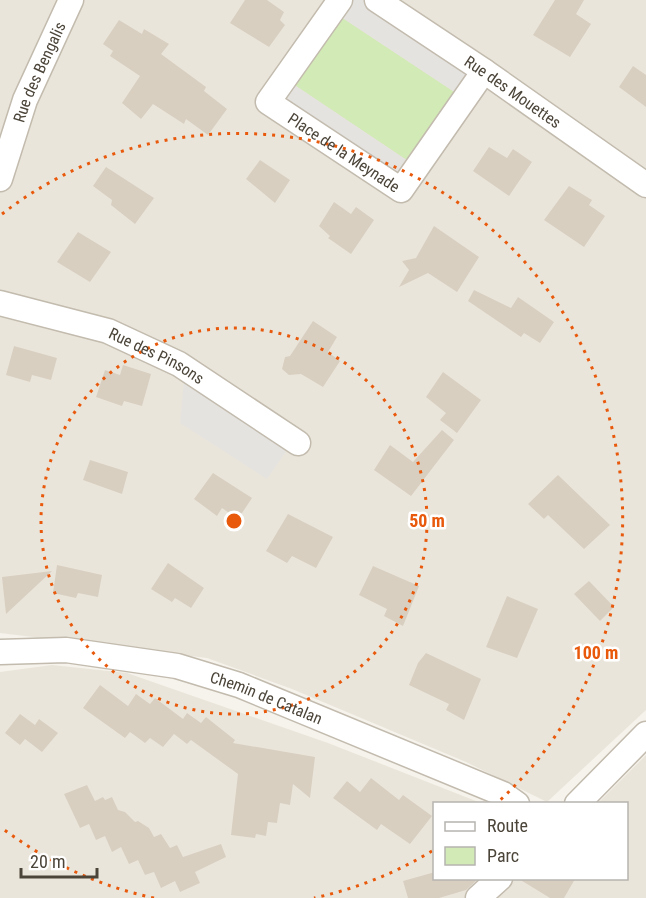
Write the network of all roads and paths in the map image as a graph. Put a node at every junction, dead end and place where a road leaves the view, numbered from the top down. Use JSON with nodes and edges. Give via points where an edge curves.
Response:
{"nodes":[{"id":1,"x":71,"y":0,"type":"edge"},
{"id":2,"x":340,"y":0,"type":"edge"},
{"id":3,"x":377,"y":0,"type":"edge"},
{"id":4,"x":484,"y":71,"type":"junction"},
{"id":5,"x":0,"y":179,"type":"edge"},
{"id":6,"x":646,"y":185,"type":"edge"},
{"id":7,"x":0,"y":303,"type":"edge"},
{"id":8,"x":298,"y":443,"type":"dead end"},
{"id":9,"x":0,"y":652,"type":"edge"},
{"id":10,"x":646,"y":734,"type":"edge"},
{"id":11,"x":514,"y":802,"type":"edge"},
{"id":12,"x":579,"y":802,"type":"edge"},
{"id":13,"x":499,"y":880,"type":"edge"},
{"id":14,"x":478,"y":898,"type":"edge"}],
"edges":[{"from":1,"to":5,"type":"street","name":"Rue des Bengalis","via":[[25,100]]},
{"from":2,"to":4,"type":"street","name":"Place de la Meynade","via":[[268,102],[401,190]]},
{"from":3,"to":4,"type":"street","name":"Rue des Mouettes"},
{"from":4,"to":6,"type":"street","name":"Rue des Mouettes"},
{"from":7,"to":8,"type":"street","name":"Rue des Pinsons","via":[[108,331],[179,364]]},
{"from":9,"to":11,"type":"street","name":"Chemin de Catalan","via":[[66,650],[177,666],[239,685]]},
{"from":10,"to":12,"type":"street"},
{"from":13,"to":14,"type":"street"}]}
